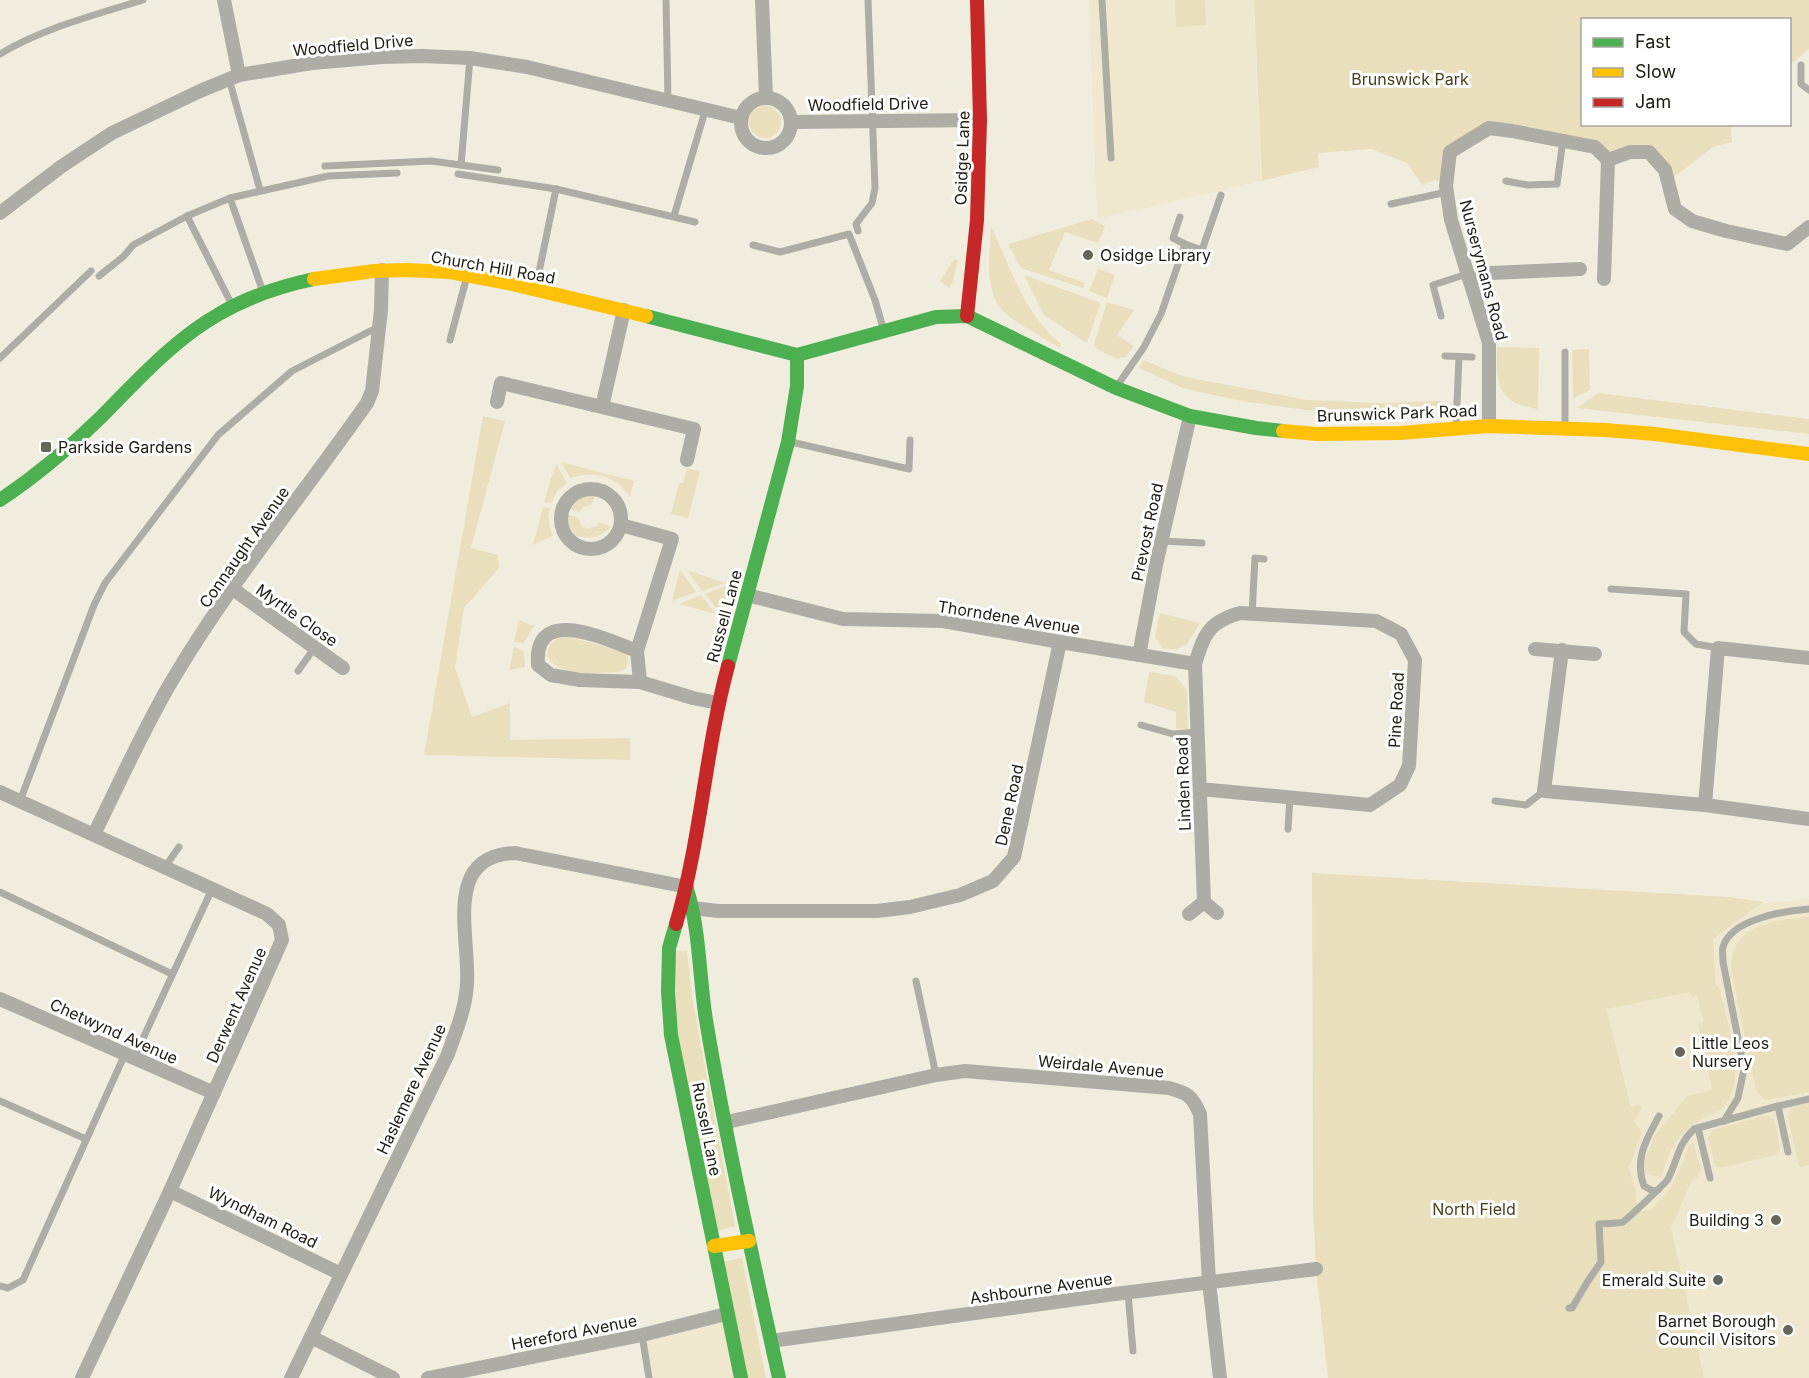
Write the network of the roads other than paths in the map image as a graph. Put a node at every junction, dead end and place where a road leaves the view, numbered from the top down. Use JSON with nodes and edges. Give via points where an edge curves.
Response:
{"nodes":[{"id":1,"x":142,"y":0,"type":"edge"},
{"id":2,"x":224,"y":0,"type":"edge"},
{"id":3,"x":666,"y":0,"type":"edge"},
{"id":4,"x":762,"y":0,"type":"edge"},
{"id":5,"x":868,"y":0,"type":"edge"},
{"id":6,"x":977,"y":0,"type":"edge"},
{"id":7,"x":1102,"y":0,"type":"edge"},
{"id":8,"x":0,"y":54,"type":"edge"},
{"id":9,"x":470,"y":58,"type":"junction"},
{"id":10,"x":1802,"y":65,"type":"dead end"},
{"id":11,"x":234,"y":77,"type":"junction"},
{"id":12,"x":1809,"y":90,"type":"edge"},
{"id":13,"x":766,"y":97,"type":"junction"},
{"id":14,"x":668,"y":99,"type":"junction"},
{"id":15,"x":706,"y":108,"type":"junction"},
{"id":16,"x":741,"y":118,"type":"junction"},
{"id":17,"x":872,"y":120,"type":"junction"},
{"id":18,"x":980,"y":120,"type":"junction"},
{"id":19,"x":791,"y":122,"type":"junction"},
{"id":20,"x":1563,"y":140,"type":"junction"},
{"id":21,"x":1111,"y":158,"type":"dead end"},
{"id":22,"x":1608,"y":160,"type":"junction"},
{"id":23,"x":461,"y":165,"type":"junction"},
{"id":24,"x":325,"y":166,"type":"dead end"},
{"id":25,"x":498,"y":170,"type":"dead end"},
{"id":26,"x":397,"y":173,"type":"dead end"},
{"id":27,"x":458,"y":174,"type":"dead end"},
{"id":28,"x":1506,"y":181,"type":"dead end"},
{"id":29,"x":556,"y":189,"type":"junction"},
{"id":30,"x":260,"y":190,"type":"junction"},
{"id":31,"x":1447,"y":192,"type":"junction"},
{"id":32,"x":1221,"y":195,"type":"dead end"},
{"id":33,"x":230,"y":198,"type":"junction"},
{"id":34,"x":1391,"y":204,"type":"dead end"},
{"id":35,"x":0,"y":213,"type":"edge"},
{"id":36,"x":187,"y":216,"type":"junction"},
{"id":37,"x":674,"y":216,"type":"junction"},
{"id":38,"x":1180,"y":217,"type":"dead end"},
{"id":39,"x":695,"y":222,"type":"dead end"},
{"id":40,"x":858,"y":231,"type":"dead end"},
{"id":41,"x":1807,"y":234,"type":"edge"},
{"id":42,"x":1185,"y":244,"type":"junction"},
{"id":43,"x":753,"y":245,"type":"dead end"},
{"id":44,"x":1580,"y":269,"type":"dead end"},
{"id":45,"x":382,"y":270,"type":"junction"},
{"id":46,"x":91,"y":271,"type":"dead end"},
{"id":47,"x":99,"y":276,"type":"dead end"},
{"id":48,"x":466,"y":276,"type":"junction"},
{"id":49,"x":1468,"y":278,"type":"junction"},
{"id":50,"x":1604,"y":279,"type":"dead end"},
{"id":51,"x":535,"y":290,"type":"junction"},
{"id":52,"x":263,"y":294,"type":"junction"},
{"id":53,"x":233,"y":307,"type":"junction"},
{"id":54,"x":624,"y":310,"type":"junction"},
{"id":55,"x":967,"y":316,"type":"junction"},
{"id":56,"x":1441,"y":316,"type":"dead end"},
{"id":57,"x":378,"y":327,"type":"junction"},
{"id":58,"x":884,"y":330,"type":"junction"},
{"id":59,"x":450,"y":340,"type":"dead end"},
{"id":60,"x":1565,"y":352,"type":"dead end"},
{"id":61,"x":2,"y":354,"type":"edge"},
{"id":62,"x":797,"y":355,"type":"junction"},
{"id":63,"x":1445,"y":356,"type":"dead end"},
{"id":64,"x":1459,"y":357,"type":"junction"},
{"id":65,"x":1472,"y":357,"type":"dead end"},
{"id":66,"x":1116,"y":388,"type":"junction"},
{"id":67,"x":497,"y":402,"type":"dead end"},
{"id":68,"x":602,"y":407,"type":"junction"},
{"id":69,"x":1190,"y":416,"type":"junction"},
{"id":70,"x":1489,"y":426,"type":"junction"},
{"id":71,"x":1456,"y":429,"type":"junction"},
{"id":72,"x":1565,"y":429,"type":"junction"},
{"id":73,"x":910,"y":440,"type":"dead end"},
{"id":74,"x":788,"y":442,"type":"junction"},
{"id":75,"x":1809,"y":454,"type":"edge"},
{"id":76,"x":687,"y":459,"type":"dead end"},
{"id":77,"x":0,"y":500,"type":"edge"},
{"id":78,"x":621,"y":525,"type":"junction"},
{"id":79,"x":1161,"y":541,"type":"junction"},
{"id":80,"x":1202,"y":543,"type":"dead end"},
{"id":81,"x":1264,"y":559,"type":"dead end"},
{"id":82,"x":233,"y":589,"type":"junction"},
{"id":83,"x":1611,"y":589,"type":"dead end"},
{"id":84,"x":747,"y":595,"type":"junction"},
{"id":85,"x":1252,"y":614,"type":"junction"},
{"id":86,"x":311,"y":640,"type":"junction"},
{"id":87,"x":1060,"y":642,"type":"junction"},
{"id":88,"x":1718,"y":648,"type":"junction"},
{"id":89,"x":1535,"y":649,"type":"dead end"},
{"id":90,"x":1562,"y":650,"type":"junction"},
{"id":91,"x":638,"y":651,"type":"junction"},
{"id":92,"x":1595,"y":654,"type":"dead end"},
{"id":93,"x":1139,"y":655,"type":"junction"},
{"id":94,"x":1809,"y":658,"type":"edge"},
{"id":95,"x":1195,"y":664,"type":"junction"},
{"id":96,"x":343,"y":668,"type":"dead end"},
{"id":97,"x":298,"y":671,"type":"dead end"},
{"id":98,"x":640,"y":682,"type":"junction"},
{"id":99,"x":718,"y":703,"type":"junction"},
{"id":100,"x":1141,"y":725,"type":"dead end"},
{"id":101,"x":1198,"y":732,"type":"junction"},
{"id":102,"x":1200,"y":789,"type":"junction"},
{"id":103,"x":1544,"y":791,"type":"junction"},
{"id":104,"x":0,"y":792,"type":"edge"},
{"id":105,"x":1290,"y":797,"type":"junction"},
{"id":106,"x":20,"y":801,"type":"junction"},
{"id":107,"x":1495,"y":801,"type":"dead end"},
{"id":108,"x":1705,"y":805,"type":"junction"},
{"id":109,"x":1809,"y":819,"type":"edge"},
{"id":110,"x":1288,"y":829,"type":"dead end"},
{"id":111,"x":94,"y":834,"type":"junction"},
{"id":112,"x":179,"y":847,"type":"dead end"},
{"id":113,"x":165,"y":867,"type":"junction"},
{"id":114,"x":687,"y":887,"type":"junction"},
{"id":115,"x":212,"y":889,"type":"junction"},
{"id":116,"x":0,"y":892,"type":"edge"},
{"id":117,"x":1204,"y":902,"type":"junction"},
{"id":118,"x":693,"y":908,"type":"junction"},
{"id":119,"x":1809,"y":909,"type":"edge"},
{"id":120,"x":1217,"y":913,"type":"dead end"},
{"id":121,"x":1190,"y":914,"type":"dead end"},
{"id":122,"x":172,"y":974,"type":"junction"},
{"id":123,"x":916,"y":981,"type":"dead end"},
{"id":124,"x":0,"y":999,"type":"edge"},
{"id":125,"x":130,"y":1056,"type":"junction"},
{"id":126,"x":936,"y":1075,"type":"junction"},
{"id":127,"x":214,"y":1093,"type":"junction"},
{"id":128,"x":1809,"y":1099,"type":"edge"},
{"id":129,"x":0,"y":1101,"type":"edge"},
{"id":130,"x":1778,"y":1106,"type":"junction"},
{"id":131,"x":1659,"y":1116,"type":"dead end"},
{"id":132,"x":1724,"y":1121,"type":"junction"},
{"id":133,"x":727,"y":1122,"type":"junction"},
{"id":134,"x":1698,"y":1128,"type":"junction"},
{"id":135,"x":86,"y":1139,"type":"junction"},
{"id":136,"x":1788,"y":1152,"type":"dead end"},
{"id":137,"x":1710,"y":1178,"type":"dead end"},
{"id":138,"x":1659,"y":1190,"type":"junction"},
{"id":139,"x":170,"y":1191,"type":"junction"},
{"id":140,"x":749,"y":1241,"type":"junction"},
{"id":141,"x":714,"y":1246,"type":"junction"},
{"id":142,"x":1316,"y":1269,"type":"dead end"},
{"id":143,"x":341,"y":1274,"type":"junction"},
{"id":144,"x":1209,"y":1282,"type":"junction"},
{"id":145,"x":0,"y":1286,"type":"edge"},
{"id":146,"x":1128,"y":1293,"type":"junction"},
{"id":147,"x":1569,"y":1308,"type":"dead end"},
{"id":148,"x":726,"y":1314,"type":"junction"},
{"id":149,"x":642,"y":1335,"type":"junction"},
{"id":150,"x":311,"y":1338,"type":"junction"},
{"id":151,"x":771,"y":1341,"type":"junction"},
{"id":152,"x":1133,"y":1351,"type":"dead end"},
{"id":153,"x":81,"y":1378,"type":"edge"},
{"id":154,"x":291,"y":1378,"type":"edge"},
{"id":155,"x":393,"y":1378,"type":"edge"},
{"id":156,"x":428,"y":1378,"type":"edge"},
{"id":157,"x":649,"y":1378,"type":"edge"},
{"id":158,"x":741,"y":1378,"type":"edge"},
{"id":159,"x":779,"y":1378,"type":"edge"},
{"id":160,"x":1220,"y":1378,"type":"edge"}],
"edges":[{"from":1,"to":8,"type":"lane","via":[[51,29]]},
{"from":2,"to":11,"type":"street"},
{"from":3,"to":14,"type":"lane"},
{"from":4,"to":13,"type":"street"},
{"from":5,"to":17,"type":"lane"},
{"from":6,"to":18,"type":"main road","name":"Osidge Lane"},
{"from":7,"to":21,"type":"lane"},
{"from":9,"to":11,"type":"street","name":"Woodfield Drive","via":[[382,57],[312,63]]},
{"from":9,"to":14,"type":"street","name":"Woodfield Drive"},
{"from":9,"to":23,"type":"lane"},
{"from":10,"to":12,"type":"lane","via":[[1801,84]]},
{"from":11,"to":30,"type":"lane"},
{"from":11,"to":35,"type":"street","name":"Woodfield Drive","via":[[112,134]]},
{"from":13,"to":16,"type":"street","via":[[753,101]]},
{"from":13,"to":19,"type":"street","name":"Woodfield Drive","via":[[781,102]]},
{"from":14,"to":15,"type":"street","name":"Woodfield Drive"},
{"from":15,"to":16,"type":"street","name":"Woodfield Drive"},
{"from":15,"to":37,"type":"lane"},
{"from":16,"to":19,"type":"street","name":"Woodfield Drive","via":[[743,134],[763,148],[780,144],[790,131]]},
{"from":17,"to":18,"type":"street","name":"Woodfield Drive"},
{"from":17,"to":19,"type":"street","name":"Woodfield Drive"},
{"from":17,"to":40,"type":"lane","via":[[874,188],[872,203],[856,224]]},
{"from":18,"to":55,"type":"main road","name":"Osidge Lane","via":[[977,220]]},
{"from":20,"to":22,"type":"street","name":"Nurserymans Road","via":[[1595,147]]},
{"from":20,"to":28,"type":"lane","via":[[1557,184]]},
{"from":20,"to":31,"type":"street","name":"Nurserymans Road","via":[[1489,128],[1450,152]]},
{"from":22,"to":41,"type":"street","via":[[1630,152],[1649,152],[1665,170],[1675,209],[1692,221],[1787,244]]},
{"from":22,"to":50,"type":"street"},
{"from":23,"to":24,"type":"lane","via":[[431,162]]},
{"from":23,"to":25,"type":"lane"},
{"from":26,"to":30,"type":"lane","via":[[328,176]]},
{"from":27,"to":29,"type":"lane"},
{"from":29,"to":37,"type":"lane"},
{"from":29,"to":51,"type":"lane"},
{"from":30,"to":33,"type":"lane"},
{"from":31,"to":34,"type":"lane"},
{"from":31,"to":49,"type":"street","name":"Nurserymans Road"},
{"from":32,"to":42,"type":"lane","via":[[1202,250]]},
{"from":33,"to":36,"type":"lane"},
{"from":33,"to":52,"type":"lane"},
{"from":36,"to":47,"type":"lane","via":[[133,245]]},
{"from":36,"to":53,"type":"lane"},
{"from":37,"to":39,"type":"lane"},
{"from":38,"to":42,"type":"lane","via":[[1173,238]]},
{"from":42,"to":66,"type":"lane","via":[[1161,314]]},
{"from":43,"to":58,"type":"lane","via":[[780,252],[849,234]]},
{"from":44,"to":49,"type":"street","via":[[1490,273]]},
{"from":45,"to":48,"type":"main road","name":"Church Hill Road"},
{"from":45,"to":52,"type":"main road","name":"Church Hill Road","via":[[313,279]]},
{"from":45,"to":57,"type":"street","name":"Connaught Avenue"},
{"from":46,"to":61,"type":"lane"},
{"from":48,"to":51,"type":"main road","name":"Church Hill Road"},
{"from":48,"to":59,"type":"lane"},
{"from":49,"to":56,"type":"lane","via":[[1433,285]]},
{"from":49,"to":70,"type":"street","name":"Nurserymans Road","via":[[1489,343]]},
{"from":51,"to":54,"type":"main road","name":"Church Hill Road"},
{"from":52,"to":53,"type":"main road","name":"Church Hill Road"},
{"from":53,"to":77,"type":"main road","name":"Church Hill Road","via":[[195,329],[139,376],[53,462]]},
{"from":54,"to":62,"type":"main road","name":"Church Hill Road"},
{"from":54,"to":68,"type":"street"},
{"from":55,"to":58,"type":"main road","name":"Brunswick Park Road","via":[[936,317]]},
{"from":55,"to":66,"type":"main road","name":"Brunswick Park Road"},
{"from":57,"to":82,"type":"street","name":"Connaught Avenue","via":[[372,391],[367,403]]},
{"from":57,"to":106,"type":"lane","via":[[292,371],[218,435],[105,583]]},
{"from":58,"to":62,"type":"main road","name":"Brunswick Park Road"},
{"from":60,"to":72,"type":"lane"},
{"from":62,"to":74,"type":"main road","name":"Russell Lane","via":[[797,386]]},
{"from":63,"to":64,"type":"lane"},
{"from":64,"to":65,"type":"lane"},
{"from":64,"to":71,"type":"lane"},
{"from":66,"to":69,"type":"main road","name":"Brunswick Park Road"},
{"from":67,"to":68,"type":"street","via":[[501,383]]},
{"from":68,"to":76,"type":"street","via":[[694,429]]},
{"from":69,"to":71,"type":"main road","name":"Brunswick Park Road","via":[[1317,434]]},
{"from":69,"to":79,"type":"street","name":"Prevost Road"},
{"from":70,"to":71,"type":"main road","name":"Brunswick Park Road"},
{"from":70,"to":72,"type":"main road","name":"Brunswick Park Road"},
{"from":72,"to":75,"type":"main road","name":"Brunswick Park Road","via":[[1655,434]]},
{"from":73,"to":74,"type":"lane","via":[[909,469]]},
{"from":74,"to":84,"type":"main road","name":"Russell Lane"},
{"from":78,"to":78,"type":"street","via":[[621,515],[612,497],[594,489],[574,494],[561,515],[571,542],[588,550],[612,542]]},
{"from":78,"to":91,"type":"street","via":[[672,539]]},
{"from":79,"to":80,"type":"lane"},
{"from":79,"to":93,"type":"street","name":"Prevost Road"},
{"from":81,"to":85,"type":"lane","via":[[1255,558]]},
{"from":82,"to":86,"type":"street","name":"Myrtle Close"},
{"from":82,"to":111,"type":"street","name":"Connaught Avenue","via":[[170,685]]},
{"from":83,"to":88,"type":"lane","via":[[1686,594],[1684,632],[1696,644]]},
{"from":84,"to":87,"type":"street","name":"Thorndene Avenue","via":[[843,619],[943,621]]},
{"from":84,"to":99,"type":"main road","name":"Russell Lane"},
{"from":85,"to":95,"type":"street","name":"Pine Road","via":[[1224,618],[1204,636]]},
{"from":85,"to":105,"type":"street","name":"Pine Road","via":[[1376,621],[1401,634],[1415,660],[1410,766],[1400,785],[1370,805]]},
{"from":86,"to":96,"type":"street","name":"Myrtle Close"},
{"from":86,"to":97,"type":"lane"},
{"from":87,"to":93,"type":"street","name":"Thorndene Avenue"},
{"from":87,"to":118,"type":"street","name":"Dene Road","via":[[1014,857],[993,881],[960,895],[877,911]]},
{"from":88,"to":94,"type":"street"},
{"from":88,"to":108,"type":"street"},
{"from":89,"to":90,"type":"street"},
{"from":90,"to":92,"type":"street"},
{"from":90,"to":103,"type":"street"},
{"from":91,"to":98,"type":"street"},
{"from":91,"to":98,"type":"street","via":[[564,628],[548,633],[537,651],[538,665],[551,675]]},
{"from":93,"to":95,"type":"street","name":"Thorndene Avenue"},
{"from":95,"to":101,"type":"street","name":"Linden Road"},
{"from":98,"to":99,"type":"street"},
{"from":99,"to":114,"type":"main road","name":"Russell Lane"},
{"from":100,"to":101,"type":"lane","via":[[1173,734]]},
{"from":101,"to":102,"type":"street","name":"Linden Road"},
{"from":102,"to":105,"type":"street","name":"Pine Road"},
{"from":102,"to":117,"type":"street","name":"Linden Road"},
{"from":103,"to":107,"type":"lane","via":[[1526,805]]},
{"from":103,"to":108,"type":"street"},
{"from":104,"to":106,"type":"street","name":"Derwent Avenue"},
{"from":105,"to":110,"type":"lane"},
{"from":106,"to":111,"type":"street","name":"Derwent Avenue"},
{"from":108,"to":109,"type":"street"},
{"from":111,"to":113,"type":"street","name":"Derwent Avenue"},
{"from":112,"to":113,"type":"lane"},
{"from":113,"to":115,"type":"street","name":"Derwent Avenue"},
{"from":114,"to":118,"type":"main road","name":"Russell Lane"},
{"from":114,"to":141,"type":"main road","name":"Russell Lane","via":[[669,948],[669,1013]]},
{"from":114,"to":143,"type":"street","name":"Haslemere Avenue","via":[[515,853],[493,856],[475,869],[468,881],[465,911],[467,984],[462,1015],[448,1054]]},
{"from":115,"to":122,"type":"lane"},
{"from":115,"to":127,"type":"street","name":"Derwent Avenue","via":[[267,914],[279,925],[282,940]]},
{"from":116,"to":122,"type":"lane"},
{"from":117,"to":120,"type":"street"},
{"from":117,"to":121,"type":"street"},
{"from":118,"to":133,"type":"main road","name":"Russell Lane","via":[[706,1019]]},
{"from":119,"to":132,"type":"lane","via":[[1762,917],[1729,937],[1723,948],[1744,1069],[1738,1098]]},
{"from":122,"to":125,"type":"lane"},
{"from":123,"to":126,"type":"lane"},
{"from":124,"to":125,"type":"street","name":"Chetwynd Avenue"},
{"from":125,"to":127,"type":"street","name":"Chetwynd Avenue"},
{"from":125,"to":135,"type":"lane"},
{"from":126,"to":133,"type":"street","name":"Weirdale Avenue"},
{"from":126,"to":144,"type":"street","name":"Weirdale Avenue","via":[[965,1071],[1185,1092],[1200,1114]]},
{"from":127,"to":139,"type":"street","name":"Derwent Avenue"},
{"from":128,"to":130,"type":"lane"},
{"from":129,"to":135,"type":"lane"},
{"from":130,"to":132,"type":"lane"},
{"from":130,"to":136,"type":"lane"},
{"from":131,"to":138,"type":"lane","via":[[1649,1133],[1639,1173],[1644,1186]]},
{"from":132,"to":134,"type":"lane"},
{"from":133,"to":140,"type":"main road","name":"Russell Lane"},
{"from":134,"to":137,"type":"lane"},
{"from":134,"to":138,"type":"lane","via":[[1684,1139]]},
{"from":135,"to":145,"type":"lane","via":[[23,1280],[8,1288]]},
{"from":138,"to":147,"type":"lane","via":[[1624,1222],[1599,1224],[1602,1262]]},
{"from":139,"to":143,"type":"street","name":"Wyndham Road"},
{"from":139,"to":153,"type":"street","name":"Derwent Avenue"},
{"from":140,"to":141,"type":"main road"},
{"from":140,"to":151,"type":"main road","name":"Russell Lane"},
{"from":141,"to":148,"type":"main road","name":"Russell Lane"},
{"from":142,"to":144,"type":"street","name":"Ashbourne Avenue"},
{"from":143,"to":150,"type":"street","name":"Haslemere Avenue"},
{"from":144,"to":146,"type":"street","name":"Ashbourne Avenue"},
{"from":144,"to":160,"type":"street","name":"Weirdale Avenue"},
{"from":146,"to":151,"type":"street","name":"Ashbourne Avenue"},
{"from":146,"to":152,"type":"lane"},
{"from":148,"to":149,"type":"street","name":"Hereford Avenue"},
{"from":148,"to":158,"type":"main road","name":"Russell Lane"},
{"from":149,"to":156,"type":"street","name":"Hereford Avenue"},
{"from":149,"to":157,"type":"lane"},
{"from":150,"to":154,"type":"street","name":"Haslemere Avenue"},
{"from":150,"to":155,"type":"street"},
{"from":151,"to":159,"type":"main road","name":"Russell Lane"}]}
